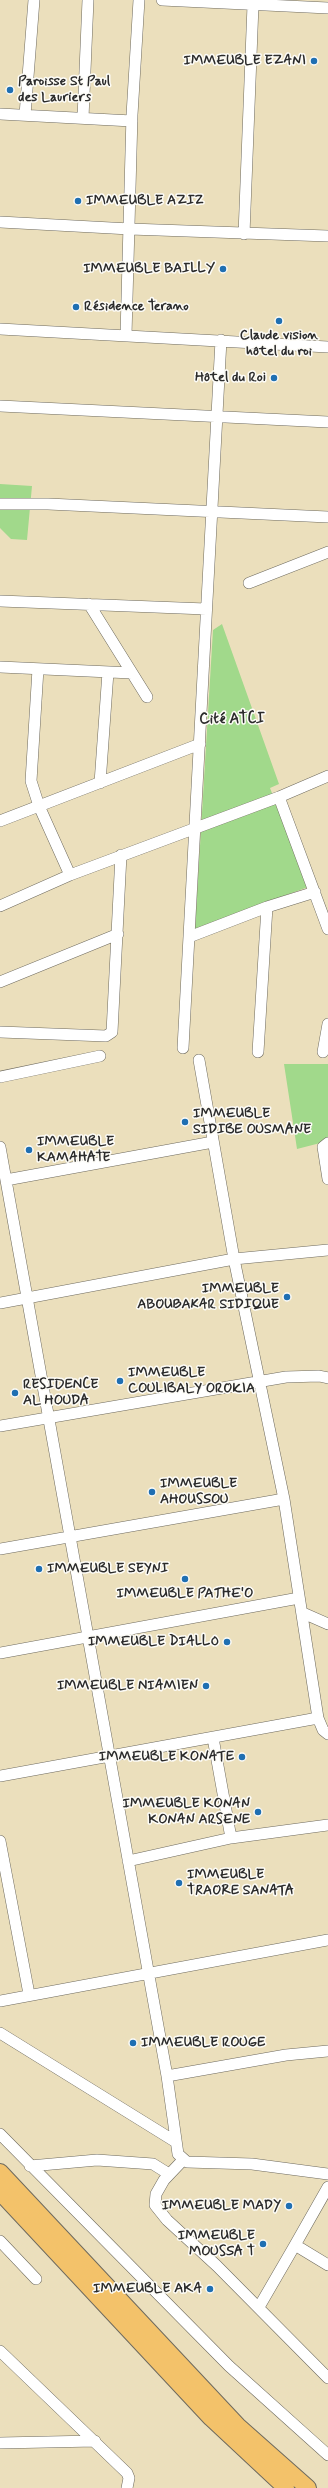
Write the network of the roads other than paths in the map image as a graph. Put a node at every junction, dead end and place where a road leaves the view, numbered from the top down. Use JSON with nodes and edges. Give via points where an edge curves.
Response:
{"nodes":[{"id":1,"x":34,"y":0,"type":"edge"},
{"id":2,"x":88,"y":0,"type":"edge"},
{"id":3,"x":139,"y":0,"type":"edge"},
{"id":4,"x":162,"y":0,"type":"edge"},
{"id":5,"x":253,"y":5,"type":"junction"},
{"id":6,"x":328,"y":8,"type":"edge"},
{"id":7,"x":0,"y":114,"type":"edge"},
{"id":8,"x":25,"y":115,"type":"junction"},
{"id":9,"x":83,"y":118,"type":"junction"},
{"id":10,"x":132,"y":121,"type":"junction"},
{"id":11,"x":0,"y":222,"type":"edge"},
{"id":12,"x":130,"y":229,"type":"junction"},
{"id":13,"x":244,"y":234,"type":"junction"},
{"id":14,"x":328,"y":236,"type":"edge"},
{"id":15,"x":0,"y":329,"type":"edge"},
{"id":16,"x":126,"y":335,"type":"junction"},
{"id":17,"x":221,"y":340,"type":"junction"},
{"id":18,"x":328,"y":347,"type":"edge"},
{"id":19,"x":0,"y":406,"type":"edge"},
{"id":20,"x":216,"y":415,"type":"junction"},
{"id":21,"x":328,"y":422,"type":"edge"},
{"id":22,"x":0,"y":504,"type":"edge"},
{"id":23,"x":211,"y":512,"type":"junction"},
{"id":24,"x":328,"y":518,"type":"edge"},
{"id":25,"x":328,"y":552,"type":"edge"},
{"id":26,"x":249,"y":583,"type":"dead end"},
{"id":27,"x":0,"y":601,"type":"edge"},
{"id":28,"x":89,"y":604,"type":"junction"},
{"id":29,"x":206,"y":609,"type":"junction"},
{"id":30,"x":0,"y":667,"type":"edge"},
{"id":31,"x":38,"y":669,"type":"junction"},
{"id":32,"x":108,"y":672,"type":"junction"},
{"id":33,"x":132,"y":673,"type":"junction"},
{"id":34,"x":147,"y":697,"type":"dead end"},
{"id":35,"x":200,"y":744,"type":"junction"},
{"id":36,"x":328,"y":776,"type":"edge"},
{"id":37,"x":100,"y":783,"type":"junction"},
{"id":38,"x":279,"y":797,"type":"junction"},
{"id":39,"x":39,"y":806,"type":"junction"},
{"id":40,"x":0,"y":821,"type":"edge"},
{"id":41,"x":195,"y":828,"type":"junction"},
{"id":42,"x":121,"y":855,"type":"junction"},
{"id":43,"x":70,"y":875,"type":"junction"},
{"id":44,"x":315,"y":892,"type":"junction"},
{"id":45,"x":0,"y":906,"type":"edge"},
{"id":46,"x":267,"y":907,"type":"junction"},
{"id":47,"x":328,"y":929,"type":"edge"},
{"id":48,"x":118,"y":934,"type":"junction"},
{"id":49,"x":189,"y":937,"type":"junction"},
{"id":50,"x":0,"y":982,"type":"edge"},
{"id":51,"x":328,"y":1024,"type":"edge"},
{"id":52,"x":0,"y":1032,"type":"edge"},
{"id":53,"x":183,"y":1048,"type":"dead end"},
{"id":54,"x":258,"y":1052,"type":"dead end"},
{"id":55,"x":323,"y":1052,"type":"dead end"},
{"id":56,"x":100,"y":1056,"type":"dead end"},
{"id":57,"x":199,"y":1060,"type":"dead end"},
{"id":58,"x":0,"y":1077,"type":"edge"},
{"id":59,"x":213,"y":1142,"type":"junction"},
{"id":60,"x":328,"y":1143,"type":"edge"},
{"id":61,"x":0,"y":1147,"type":"edge"},
{"id":62,"x":328,"y":1179,"type":"edge"},
{"id":63,"x":6,"y":1180,"type":"junction"},
{"id":64,"x":328,"y":1250,"type":"edge"},
{"id":65,"x":234,"y":1259,"type":"junction"},
{"id":66,"x":27,"y":1299,"type":"junction"},
{"id":67,"x":0,"y":1303,"type":"edge"},
{"id":68,"x":328,"y":1378,"type":"edge"},
{"id":69,"x":259,"y":1382,"type":"junction"},
{"id":70,"x":49,"y":1417,"type":"junction"},
{"id":71,"x":0,"y":1426,"type":"edge"},
{"id":72,"x":284,"y":1499,"type":"junction"},
{"id":73,"x":71,"y":1536,"type":"junction"},
{"id":74,"x":0,"y":1549,"type":"edge"},
{"id":75,"x":299,"y":1598,"type":"junction"},
{"id":76,"x":303,"y":1613,"type":"junction"},
{"id":77,"x":328,"y":1624,"type":"edge"},
{"id":78,"x":87,"y":1637,"type":"junction"},
{"id":79,"x":0,"y":1653,"type":"edge"},
{"id":80,"x":318,"y":1718,"type":"junction"},
{"id":81,"x":328,"y":1734,"type":"edge"},
{"id":82,"x":213,"y":1738,"type":"junction"},
{"id":83,"x":109,"y":1756,"type":"junction"},
{"id":84,"x":0,"y":1776,"type":"edge"},
{"id":85,"x":328,"y":1826,"type":"edge"},
{"id":86,"x":231,"y":1838,"type":"junction"},
{"id":87,"x":0,"y":1841,"type":"edge"},
{"id":88,"x":128,"y":1861,"type":"junction"},
{"id":89,"x":4,"y":1880,"type":"edge"},
{"id":90,"x":328,"y":1940,"type":"edge"},
{"id":91,"x":148,"y":1973,"type":"junction"},
{"id":92,"x":29,"y":1994,"type":"junction"},
{"id":93,"x":0,"y":2001,"type":"edge"},
{"id":94,"x":0,"y":2033,"type":"edge"},
{"id":95,"x":328,"y":2051,"type":"edge"},
{"id":96,"x":167,"y":2076,"type":"junction"},
{"id":97,"x":0,"y":2134,"type":"edge"},
{"id":98,"x":176,"y":2142,"type":"junction"},
{"id":99,"x":183,"y":2160,"type":"junction"},
{"id":100,"x":30,"y":2166,"type":"junction"},
{"id":101,"x":0,"y":2172,"type":"edge"},
{"id":102,"x":169,"y":2174,"type":"junction"},
{"id":103,"x":328,"y":2174,"type":"edge"},
{"id":104,"x":328,"y":2187,"type":"edge"},
{"id":105,"x":0,"y":2192,"type":"edge"},
{"id":106,"x":0,"y":2241,"type":"edge"},
{"id":107,"x":295,"y":2245,"type":"junction"},
{"id":108,"x":328,"y":2265,"type":"edge"},
{"id":109,"x":36,"y":2279,"type":"dead end"},
{"id":110,"x":259,"y":2307,"type":"junction"},
{"id":111,"x":1,"y":2354,"type":"edge"},
{"id":112,"x":328,"y":2378,"type":"edge"},
{"id":113,"x":95,"y":2441,"type":"junction"},
{"id":114,"x":0,"y":2443,"type":"edge"},
{"id":115,"x":328,"y":2455,"type":"edge"},
{"id":116,"x":127,"y":2488,"type":"edge"},
{"id":117,"x":286,"y":2488,"type":"edge"},
{"id":118,"x":308,"y":2488,"type":"edge"}],
"edges":[{"from":1,"to":8,"type":"street"},
{"from":2,"to":9,"type":"street"},
{"from":3,"to":10,"type":"street"},
{"from":4,"to":5,"type":"street"},
{"from":5,"to":6,"type":"street"},
{"from":5,"to":13,"type":"street"},
{"from":7,"to":8,"type":"street"},
{"from":8,"to":9,"type":"street"},
{"from":9,"to":10,"type":"street"},
{"from":10,"to":12,"type":"street"},
{"from":11,"to":12,"type":"street"},
{"from":12,"to":13,"type":"street"},
{"from":12,"to":16,"type":"street"},
{"from":13,"to":14,"type":"street"},
{"from":15,"to":16,"type":"street"},
{"from":16,"to":17,"type":"street"},
{"from":17,"to":18,"type":"street"},
{"from":17,"to":20,"type":"street"},
{"from":19,"to":20,"type":"street"},
{"from":20,"to":21,"type":"street"},
{"from":20,"to":23,"type":"street"},
{"from":22,"to":23,"type":"street"},
{"from":23,"to":24,"type":"street"},
{"from":23,"to":29,"type":"street"},
{"from":25,"to":26,"type":"street"},
{"from":27,"to":28,"type":"street"},
{"from":28,"to":29,"type":"street"},
{"from":28,"to":33,"type":"street"},
{"from":29,"to":35,"type":"street"},
{"from":30,"to":31,"type":"street"},
{"from":31,"to":32,"type":"street"},
{"from":31,"to":39,"type":"street","via":[[30,774]]},
{"from":32,"to":33,"type":"street"},
{"from":32,"to":37,"type":"street"},
{"from":33,"to":34,"type":"street"},
{"from":35,"to":37,"type":"street"},
{"from":35,"to":41,"type":"street"},
{"from":36,"to":38,"type":"street"},
{"from":37,"to":39,"type":"street"},
{"from":38,"to":41,"type":"street"},
{"from":38,"to":44,"type":"street"},
{"from":39,"to":40,"type":"street"},
{"from":39,"to":43,"type":"street"},
{"from":41,"to":42,"type":"street"},
{"from":41,"to":49,"type":"street"},
{"from":42,"to":43,"type":"street"},
{"from":42,"to":48,"type":"street"},
{"from":43,"to":45,"type":"street"},
{"from":44,"to":46,"type":"street"},
{"from":44,"to":47,"type":"street"},
{"from":46,"to":49,"type":"street"},
{"from":46,"to":54,"type":"street"},
{"from":48,"to":50,"type":"street"},
{"from":48,"to":52,"type":"street","via":[[114,1024],[109,1034]]},
{"from":49,"to":53,"type":"street"},
{"from":51,"to":55,"type":"street"},
{"from":56,"to":58,"type":"street"},
{"from":57,"to":59,"type":"street"},
{"from":59,"to":63,"type":"street"},
{"from":59,"to":65,"type":"street"},
{"from":60,"to":62,"type":"street","via":[[323,1147]]},
{"from":61,"to":63,"type":"street"},
{"from":63,"to":66,"type":"street"},
{"from":64,"to":65,"type":"street"},
{"from":65,"to":66,"type":"street"},
{"from":65,"to":69,"type":"street"},
{"from":66,"to":67,"type":"street"},
{"from":66,"to":70,"type":"street"},
{"from":68,"to":69,"type":"street","via":[[299,1375]]},
{"from":69,"to":70,"type":"street"},
{"from":69,"to":72,"type":"street"},
{"from":70,"to":71,"type":"street"},
{"from":70,"to":73,"type":"street"},
{"from":72,"to":73,"type":"street"},
{"from":72,"to":75,"type":"street"},
{"from":73,"to":74,"type":"street"},
{"from":73,"to":78,"type":"street"},
{"from":75,"to":76,"type":"street"},
{"from":75,"to":78,"type":"street"},
{"from":76,"to":77,"type":"street"},
{"from":76,"to":80,"type":"street"},
{"from":78,"to":79,"type":"street"},
{"from":78,"to":83,"type":"street"},
{"from":80,"to":81,"type":"street","via":[[323,1730]]},
{"from":80,"to":82,"type":"street"},
{"from":82,"to":83,"type":"street"},
{"from":82,"to":86,"type":"street"},
{"from":83,"to":84,"type":"street"},
{"from":83,"to":88,"type":"street"},
{"from":85,"to":86,"type":"street"},
{"from":86,"to":88,"type":"street"},
{"from":87,"to":89,"type":"street"},
{"from":88,"to":91,"type":"street"},
{"from":89,"to":92,"type":"street"},
{"from":90,"to":91,"type":"street"},
{"from":91,"to":92,"type":"street"},
{"from":91,"to":96,"type":"street"},
{"from":92,"to":93,"type":"street"},
{"from":94,"to":98,"type":"street"},
{"from":95,"to":96,"type":"street","via":[[286,2055]]},
{"from":96,"to":98,"type":"street"},
{"from":97,"to":100,"type":"street"},
{"from":98,"to":99,"type":"street","via":[[178,2154]]},
{"from":99,"to":102,"type":"street"},
{"from":99,"to":103,"type":"street","via":[[207,2164],[252,2164]]},
{"from":100,"to":102,"type":"street","via":[[110,2161],[153,2164]]},
{"from":100,"to":115,"type":"street","via":[[234,2372]]},
{"from":101,"to":118,"type":"highway","via":[[233,2420]]},
{"from":102,"to":110,"type":"street","via":[[156,2194],[155,2205],[167,2220]]},
{"from":104,"to":107,"type":"street"},
{"from":105,"to":117,"type":"highway","via":[[211,2418]]},
{"from":106,"to":109,"type":"street"},
{"from":107,"to":108,"type":"street"},
{"from":107,"to":110,"type":"street"},
{"from":110,"to":112,"type":"street"},
{"from":111,"to":113,"type":"street"},
{"from":113,"to":114,"type":"street"},
{"from":113,"to":116,"type":"street","via":[[127,2473]]}]}
